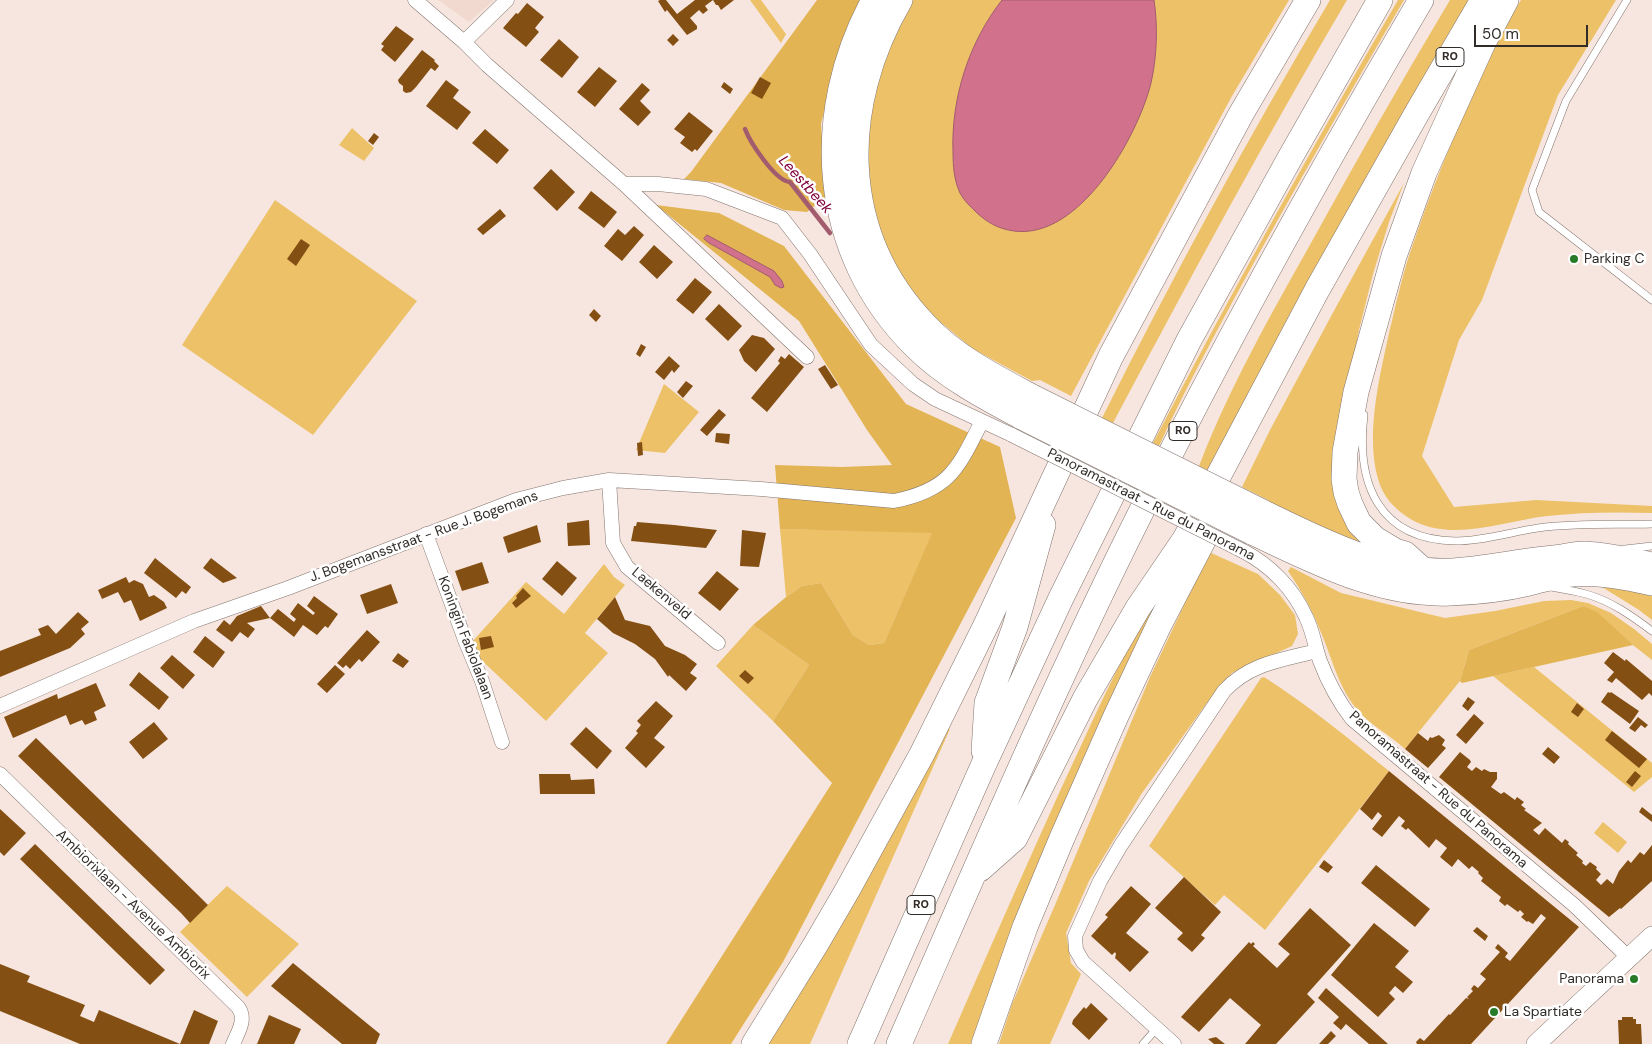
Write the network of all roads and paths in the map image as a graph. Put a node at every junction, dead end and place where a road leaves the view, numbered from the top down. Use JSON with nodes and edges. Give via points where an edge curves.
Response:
{"nodes":[{"id":1,"x":415,"y":0,"type":"edge"},
{"id":2,"x":507,"y":0,"type":"edge"},
{"id":3,"x":874,"y":0,"type":"edge"},
{"id":4,"x":900,"y":0,"type":"edge"},
{"id":5,"x":1308,"y":0,"type":"edge"},
{"id":6,"x":1380,"y":0,"type":"edge"},
{"id":7,"x":1421,"y":0,"type":"edge"},
{"id":8,"x":1483,"y":0,"type":"edge"},
{"id":9,"x":1506,"y":0,"type":"edge"},
{"id":10,"x":1627,"y":0,"type":"edge"},
{"id":11,"x":464,"y":42,"type":"junction"},
{"id":12,"x":624,"y":184,"type":"junction"},
{"id":13,"x":1652,"y":300,"type":"edge"},
{"id":14,"x":1373,"y":332,"type":"junction"},
{"id":15,"x":807,"y":357,"type":"dead end"},
{"id":16,"x":1368,"y":378,"type":"dead end"},
{"id":17,"x":1365,"y":406,"type":"dead end"},
{"id":18,"x":1022,"y":416,"type":"junction"},
{"id":19,"x":982,"y":421,"type":"junction"},
{"id":20,"x":1054,"y":478,"type":"junction"},
{"id":21,"x":1218,"y":478,"type":"junction"},
{"id":22,"x":609,"y":480,"type":"junction"},
{"id":23,"x":1652,"y":524,"type":"edge"},
{"id":24,"x":1252,"y":532,"type":"junction"},
{"id":25,"x":426,"y":534,"type":"junction"},
{"id":26,"x":1652,"y":546,"type":"edge"},
{"id":27,"x":1584,"y":554,"type":"junction"},
{"id":28,"x":1652,"y":565,"type":"edge"},
{"id":29,"x":1424,"y":570,"type":"junction"},
{"id":30,"x":1528,"y":583,"type":"junction"},
{"id":31,"x":1652,"y":583,"type":"edge"},
{"id":32,"x":1652,"y":632,"type":"edge"},
{"id":33,"x":718,"y":643,"type":"dead end"},
{"id":34,"x":1317,"y":651,"type":"junction"},
{"id":35,"x":0,"y":706,"type":"edge"},
{"id":36,"x":502,"y":742,"type":"dead end"},
{"id":37,"x":983,"y":766,"type":"junction"},
{"id":38,"x":0,"y":774,"type":"edge"},
{"id":39,"x":973,"y":876,"type":"junction"},
{"id":40,"x":1652,"y":936,"type":"edge"},
{"id":41,"x":1628,"y":958,"type":"junction"},
{"id":42,"x":1157,"y":1028,"type":"junction"},
{"id":43,"x":233,"y":1044,"type":"edge"},
{"id":44,"x":754,"y":1044,"type":"edge"},
{"id":45,"x":860,"y":1044,"type":"edge"},
{"id":46,"x":898,"y":1044,"type":"edge"},
{"id":47,"x":984,"y":1044,"type":"edge"},
{"id":48,"x":1143,"y":1044,"type":"edge"},
{"id":49,"x":1174,"y":1044,"type":"edge"},
{"id":50,"x":1536,"y":1044,"type":"edge"}],
"edges":[{"from":1,"to":11,"type":"street"},
{"from":2,"to":11,"type":"street"},
{"from":3,"to":18,"type":"highway","via":[[853,46],[840,89],[834,127],[837,199],[852,254],[879,304],[916,348],[948,373]]},
{"from":4,"to":18,"type":"highway","via":[[886,24],[862,90],[856,158],[859,196],[867,230],[877,256],[906,303],[956,352],[989,374]]},
{"from":5,"to":20,"type":"highway","via":[[1241,114],[1111,356]]},
{"from":6,"to":37,"type":"highway","number":"R0","via":[[1189,340],[1061,598]]},
{"from":7,"to":39,"type":"highway","number":"R0","via":[[1360,103],[1241,319],[1136,521]]},
{"from":8,"to":21,"type":"highway","number":"R0","via":[[1317,290]]},
{"from":9,"to":14,"type":"highway","via":[[1424,173],[1394,256]]},
{"from":10,"to":13,"type":"lane","via":[[1566,101],[1532,190],[1540,212]]},
{"from":11,"to":12,"type":"street"},
{"from":12,"to":15,"type":"street"},
{"from":12,"to":19,"type":"street","via":[[706,189],[782,218],[871,345],[913,384],[935,399]]},
{"from":14,"to":16,"type":"lane"},
{"from":14,"to":29,"type":"highway","via":[[1356,392],[1345,452],[1346,492],[1366,531],[1384,546],[1405,554]]},
{"from":17,"to":23,"type":"lane","via":[[1362,453],[1367,482],[1389,518],[1417,534],[1456,541],[1568,525]]},
{"from":18,"to":19,"type":"street"},
{"from":18,"to":24,"type":"highway","bridge":true},
{"from":19,"to":22,"type":"street","name":"J. Bogemansstraat - Rue J. Bogemans","via":[[950,477],[930,490],[894,501]]},
{"from":20,"to":37,"type":"highway","via":[[1015,627],[987,703]]},
{"from":20,"to":44,"type":"highway","via":[[922,754],[839,904]]},
{"from":21,"to":39,"type":"highway","via":[[1185,539],[1138,608],[1103,668],[1014,838]]},
{"from":21,"to":47,"type":"highway","via":[[1206,535],[1155,633],[1062,838],[1018,945]]},
{"from":22,"to":25,"type":"street","name":"J. Bogemansstraat - Rue J. Bogemans","via":[[516,500]]},
{"from":22,"to":33,"type":"street","name":"Laekenveld","via":[[613,544],[621,558]]},
{"from":24,"to":29,"type":"highway","via":[[1328,544],[1382,563]]},
{"from":24,"to":30,"type":"highway","via":[[1348,575],[1398,588],[1448,593]]},
{"from":24,"to":34,"type":"street","name":"Panoramastraat - Rue du Panorama","via":[[1259,559],[1290,591],[1306,615]]},
{"from":25,"to":35,"type":"street","name":"J. Bogemansstraat - Rue J. Bogemans","via":[[194,622]]},
{"from":25,"to":36,"type":"street","name":"Koningin Fabiolalaan"},
{"from":26,"to":27,"type":"lane"},
{"from":27,"to":28,"type":"highway"},
{"from":27,"to":29,"type":"highway","via":[[1479,569]]},
{"from":30,"to":31,"type":"highway","via":[[1548,577],[1600,573]]},
{"from":30,"to":32,"type":"lane","via":[[1596,597],[1624,611]]},
{"from":34,"to":41,"type":"street","name":"Panoramastraat - Rue du Panorama","via":[[1330,685],[1352,719],[1574,905]]},
{"from":34,"to":42,"type":"street","via":[[1251,670],[1224,691],[1121,845],[1076,931],[1075,945],[1080,958]]},
{"from":37,"to":45,"type":"highway","number":"R0"},
{"from":38,"to":43,"type":"street","name":"Ambiorixlaan - Avenue Ambiorix","via":[[238,1008],[243,1018]]},
{"from":39,"to":46,"type":"highway","number":"R0"},
{"from":40,"to":41,"type":"main road"},
{"from":41,"to":50,"type":"main road"},
{"from":42,"to":48,"type":"lane"},
{"from":42,"to":49,"type":"street"}]}
